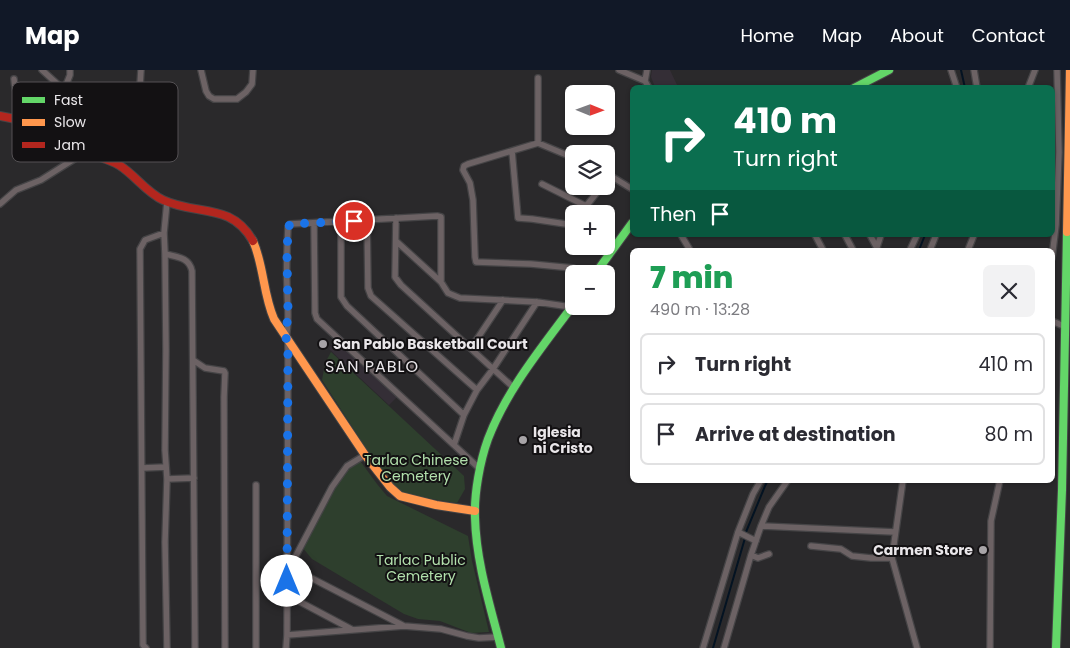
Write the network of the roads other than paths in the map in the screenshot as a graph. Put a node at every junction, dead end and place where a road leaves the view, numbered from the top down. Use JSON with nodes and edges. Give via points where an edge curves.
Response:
{"nodes":[{"id":1,"x":42,"y":70,"type":"edge"},
{"id":2,"x":70,"y":70,"type":"edge"},
{"id":3,"x":201,"y":70,"type":"edge"},
{"id":4,"x":253,"y":70,"type":"edge"},
{"id":5,"x":619,"y":70,"type":"edge"},
{"id":6,"x":647,"y":70,"type":"edge"},
{"id":7,"x":889,"y":70,"type":"edge"},
{"id":8,"x":951,"y":70,"type":"edge"},
{"id":9,"x":974,"y":70,"type":"edge"},
{"id":10,"x":1035,"y":70,"type":"edge"},
{"id":11,"x":1057,"y":70,"type":"edge"},
{"id":12,"x":1066,"y":70,"type":"edge"},
{"id":13,"x":1070,"y":70,"type":"edge"},
{"id":14,"x":538,"y":78,"type":"dead end"},
{"id":15,"x":645,"y":80,"type":"junction"},
{"id":16,"x":1069,"y":80,"type":"edge"},
{"id":17,"x":55,"y":82,"type":"edge"},
{"id":18,"x":67,"y":82,"type":"edge"},
{"id":19,"x":648,"y":85,"type":"edge"},
{"id":20,"x":860,"y":85,"type":"edge"},
{"id":21,"x":955,"y":85,"type":"edge"},
{"id":22,"x":977,"y":85,"type":"edge"},
{"id":23,"x":1029,"y":85,"type":"edge"},
{"id":24,"x":538,"y":143,"type":"junction"},
{"id":25,"x":512,"y":151,"type":"junction"},
{"id":26,"x":565,"y":154,"type":"edge"},
{"id":27,"x":71,"y":162,"type":"edge"},
{"id":28,"x":113,"y":162,"type":"edge"},
{"id":29,"x":118,"y":164,"type":"joint"},
{"id":30,"x":615,"y":180,"type":"edge"},
{"id":31,"x":542,"y":184,"type":"dead end"},
{"id":32,"x":630,"y":188,"type":"edge"},
{"id":33,"x":595,"y":195,"type":"edge"},
{"id":34,"x":166,"y":202,"type":"junction"},
{"id":35,"x":0,"y":204,"type":"edge"},
{"id":36,"x":584,"y":205,"type":"edge"},
{"id":37,"x":587,"y":205,"type":"edge"},
{"id":38,"x":396,"y":218,"type":"junction"},
{"id":39,"x":367,"y":219,"type":"junction"},
{"id":40,"x":341,"y":222,"type":"junction"},
{"id":41,"x":314,"y":223,"type":"junction"},
{"id":42,"x":565,"y":224,"type":"edge"},
{"id":43,"x":630,"y":226,"type":"edge"},
{"id":44,"x":164,"y":233,"type":"junction"},
{"id":45,"x":1055,"y":233,"type":"edge"},
{"id":46,"x":682,"y":237,"type":"edge"},
{"id":47,"x":871,"y":237,"type":"edge"},
{"id":48,"x":396,"y":240,"type":"junction"},
{"id":49,"x":689,"y":248,"type":"edge"},
{"id":50,"x":878,"y":248,"type":"edge"},
{"id":51,"x":165,"y":254,"type":"junction"},
{"id":52,"x":602,"y":265,"type":"edge"},
{"id":53,"x":565,"y":267,"type":"edge"},
{"id":54,"x":441,"y":282,"type":"junction"},
{"id":55,"x":504,"y":300,"type":"junction"},
{"id":56,"x":536,"y":302,"type":"junction"},
{"id":57,"x":565,"y":305,"type":"edge"},
{"id":58,"x":566,"y":315,"type":"edge"},
{"id":59,"x":1055,"y":322,"type":"edge"},
{"id":60,"x":1066,"y":327,"type":"junction"},
{"id":61,"x":287,"y":340,"type":"junction"},
{"id":62,"x":472,"y":348,"type":"junction"},
{"id":63,"x":192,"y":360,"type":"junction"},
{"id":64,"x":493,"y":370,"type":"junction"},
{"id":65,"x":514,"y":388,"type":"junction"},
{"id":66,"x":477,"y":390,"type":"junction"},
{"id":67,"x":464,"y":415,"type":"junction"},
{"id":68,"x":454,"y":445,"type":"junction"},
{"id":69,"x":364,"y":455,"type":"junction"},
{"id":70,"x":166,"y":467,"type":"junction"},
{"id":71,"x":142,"y":468,"type":"junction"},
{"id":72,"x":480,"y":469,"type":"junction"},
{"id":73,"x":194,"y":478,"type":"junction"},
{"id":74,"x":167,"y":479,"type":"junction"},
{"id":75,"x":759,"y":483,"type":"edge"},
{"id":76,"x":786,"y":483,"type":"edge"},
{"id":77,"x":903,"y":483,"type":"edge"},
{"id":78,"x":999,"y":483,"type":"edge"},
{"id":79,"x":256,"y":485,"type":"dead end"},
{"id":80,"x":474,"y":511,"type":"junction"},
{"id":81,"x":761,"y":526,"type":"junction"},
{"id":82,"x":738,"y":532,"type":"junction"},
{"id":83,"x":895,"y":532,"type":"junction"},
{"id":84,"x":756,"y":541,"type":"junction"},
{"id":85,"x":811,"y":546,"type":"dead end"},
{"id":86,"x":769,"y":554,"type":"dead end"},
{"id":87,"x":751,"y":555,"type":"junction"},
{"id":88,"x":892,"y":558,"type":"junction"},
{"id":89,"x":289,"y":567,"type":"junction"},
{"id":90,"x":287,"y":595,"type":"junction"},
{"id":91,"x":404,"y":626,"type":"junction"},
{"id":92,"x":352,"y":629,"type":"junction"},
{"id":93,"x":287,"y":635,"type":"junction"},
{"id":94,"x":498,"y":637,"type":"junction"},
{"id":95,"x":146,"y":648,"type":"edge"},
{"id":96,"x":168,"y":648,"type":"edge"},
{"id":97,"x":195,"y":648,"type":"edge"},
{"id":98,"x":225,"y":648,"type":"edge"},
{"id":99,"x":256,"y":648,"type":"edge"},
{"id":100,"x":286,"y":648,"type":"edge"},
{"id":101,"x":501,"y":648,"type":"edge"},
{"id":102,"x":702,"y":648,"type":"edge"},
{"id":103,"x":724,"y":648,"type":"edge"},
{"id":104,"x":917,"y":648,"type":"edge"},
{"id":105,"x":990,"y":648,"type":"edge"},
{"id":106,"x":1056,"y":648,"type":"edge"}],
"edges":[{"from":1,"to":17,"type":"street"},
{"from":2,"to":18,"type":"street"},
{"from":3,"to":4,"type":"street","via":[[209,96],[236,99],[252,84]]},
{"from":5,"to":15,"type":"street"},
{"from":6,"to":15,"type":"street"},
{"from":7,"to":20,"type":"main road"},
{"from":8,"to":21,"type":"street"},
{"from":9,"to":22,"type":"street"},
{"from":10,"to":23,"type":"street"},
{"from":11,"to":45,"type":"street"},
{"from":12,"to":16,"type":"main road"},
{"from":13,"to":16,"type":"main road"},
{"from":14,"to":24,"type":"street"},
{"from":15,"to":19,"type":"street"},
{"from":16,"to":60,"type":"main road"},
{"from":24,"to":25,"type":"street"},
{"from":24,"to":26,"type":"street"},
{"from":25,"to":42,"type":"street","via":[[518,218]]},
{"from":25,"to":53,"type":"street","via":[[464,166],[473,200],[476,262]]},
{"from":27,"to":35,"type":"street","via":[[42,180],[16,190]]},
{"from":28,"to":29,"type":"main road"},
{"from":29,"to":34,"type":"main road"},
{"from":30,"to":32,"type":"street"},
{"from":31,"to":36,"type":"street"},
{"from":33,"to":37,"type":"street"},
{"from":34,"to":44,"type":"street"},
{"from":34,"to":61,"type":"main road","via":[[207,210],[236,221],[248,232],[261,266],[270,312]]},
{"from":38,"to":39,"type":"street"},
{"from":38,"to":48,"type":"street"},
{"from":38,"to":54,"type":"street","via":[[441,217]]},
{"from":39,"to":40,"type":"street"},
{"from":39,"to":66,"type":"street","via":[[368,288],[371,296]]},
{"from":40,"to":41,"type":"street"},
{"from":40,"to":67,"type":"street","via":[[341,298]]},
{"from":41,"to":61,"type":"street","via":[[290,224],[288,228]]},
{"from":41,"to":68,"type":"street","via":[[317,319]]},
{"from":43,"to":52,"type":"main road"},
{"from":44,"to":51,"type":"street"},
{"from":44,"to":71,"type":"street","via":[[145,240],[140,249]]},
{"from":46,"to":49,"type":"street"},
{"from":47,"to":50,"type":"street"},
{"from":48,"to":54,"type":"street"},
{"from":48,"to":62,"type":"street","via":[[396,277],[401,285]]},
{"from":51,"to":63,"type":"street","via":[[185,258],[191,265]]},
{"from":51,"to":70,"type":"street"},
{"from":54,"to":55,"type":"street","via":[[448,293],[460,298]]},
{"from":55,"to":56,"type":"street"},
{"from":55,"to":62,"type":"street"},
{"from":56,"to":57,"type":"street"},
{"from":56,"to":64,"type":"street"},
{"from":58,"to":65,"type":"main road"},
{"from":59,"to":60,"type":"street"},
{"from":60,"to":106,"type":"main road"},
{"from":61,"to":69,"type":"main road"},
{"from":61,"to":89,"type":"street"},
{"from":62,"to":64,"type":"street"},
{"from":63,"to":73,"type":"street"},
{"from":63,"to":98,"type":"street","via":[[205,368],[225,373]]},
{"from":64,"to":65,"type":"street"},
{"from":64,"to":66,"type":"street"},
{"from":65,"to":72,"type":"main road","via":[[488,440]]},
{"from":66,"to":67,"type":"street"},
{"from":67,"to":68,"type":"street"},
{"from":68,"to":72,"type":"street"},
{"from":69,"to":80,"type":"main road","via":[[400,496]]},
{"from":69,"to":89,"type":"street","via":[[347,466],[332,488]]},
{"from":70,"to":71,"type":"street"},
{"from":70,"to":74,"type":"street"},
{"from":71,"to":95,"type":"street","via":[[143,645]]},
{"from":72,"to":80,"type":"main road"},
{"from":73,"to":74,"type":"street"},
{"from":73,"to":97,"type":"street"},
{"from":74,"to":96,"type":"street"},
{"from":75,"to":82,"type":"street"},
{"from":76,"to":81,"type":"street","via":[[769,507]]},
{"from":77,"to":83,"type":"street"},
{"from":78,"to":105,"type":"street","via":[[991,521]]},
{"from":79,"to":99,"type":"street"},
{"from":80,"to":94,"type":"main road","via":[[477,548]]},
{"from":81,"to":83,"type":"street"},
{"from":81,"to":84,"type":"street"},
{"from":82,"to":84,"type":"street"},
{"from":82,"to":102,"type":"street"},
{"from":83,"to":88,"type":"street"},
{"from":84,"to":87,"type":"street"},
{"from":85,"to":88,"type":"street","via":[[841,549],[852,556]]},
{"from":86,"to":87,"type":"street","via":[[758,558]]},
{"from":87,"to":103,"type":"street"},
{"from":88,"to":104,"type":"street"},
{"from":89,"to":90,"type":"street"},
{"from":89,"to":91,"type":"street"},
{"from":90,"to":92,"type":"street"},
{"from":90,"to":93,"type":"street"},
{"from":91,"to":92,"type":"street"},
{"from":91,"to":94,"type":"street","via":[[442,629],[479,638]]},
{"from":92,"to":93,"type":"street"},
{"from":93,"to":100,"type":"street"},
{"from":94,"to":101,"type":"main road"}]}
